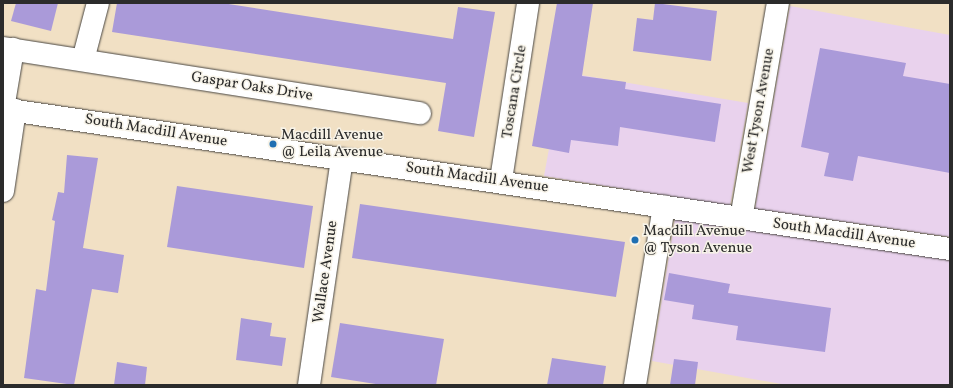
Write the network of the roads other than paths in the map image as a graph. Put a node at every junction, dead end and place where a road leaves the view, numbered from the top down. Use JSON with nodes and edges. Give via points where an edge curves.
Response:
{"nodes":[{"id":1,"x":98,"y":3,"type":"edge"},
{"id":2,"x":528,"y":3,"type":"edge"},
{"id":3,"x":778,"y":3,"type":"edge"},
{"id":4,"x":8,"y":48,"type":"edge"},
{"id":5,"x":83,"y":60,"type":"junction"},
{"id":6,"x":7,"y":109,"type":"edge"},
{"id":7,"x":420,"y":113,"type":"dead end"},
{"id":8,"x":342,"y":159,"type":"junction"},
{"id":9,"x":501,"y":180,"type":"junction"},
{"id":10,"x":3,"y":191,"type":"edge"},
{"id":11,"x":664,"y":206,"type":"junction"},
{"id":12,"x":741,"y":219,"type":"junction"},
{"id":13,"x":950,"y":249,"type":"edge"},
{"id":14,"x":309,"y":385,"type":"edge"},
{"id":15,"x":635,"y":385,"type":"edge"}],
"edges":[{"from":1,"to":5,"type":"street"},
{"from":2,"to":9,"type":"street","name":"Toscana Circle"},
{"from":3,"to":12,"type":"street","name":"West Tyson Avenue"},
{"from":4,"to":5,"type":"street","name":"Gaspar Oaks Drive"},
{"from":4,"to":6,"type":"street"},
{"from":5,"to":7,"type":"street","name":"Gaspar Oaks Drive"},
{"from":6,"to":8,"type":"street","name":"South Macdill Avenue"},
{"from":6,"to":10,"type":"street"},
{"from":8,"to":9,"type":"street","name":"South Macdill Avenue"},
{"from":8,"to":14,"type":"street","name":"Wallace Avenue"},
{"from":9,"to":11,"type":"street","name":"South Macdill Avenue"},
{"from":11,"to":12,"type":"street","name":"South Macdill Avenue"},
{"from":11,"to":15,"type":"street"},
{"from":12,"to":13,"type":"street","name":"South Macdill Avenue"}]}
